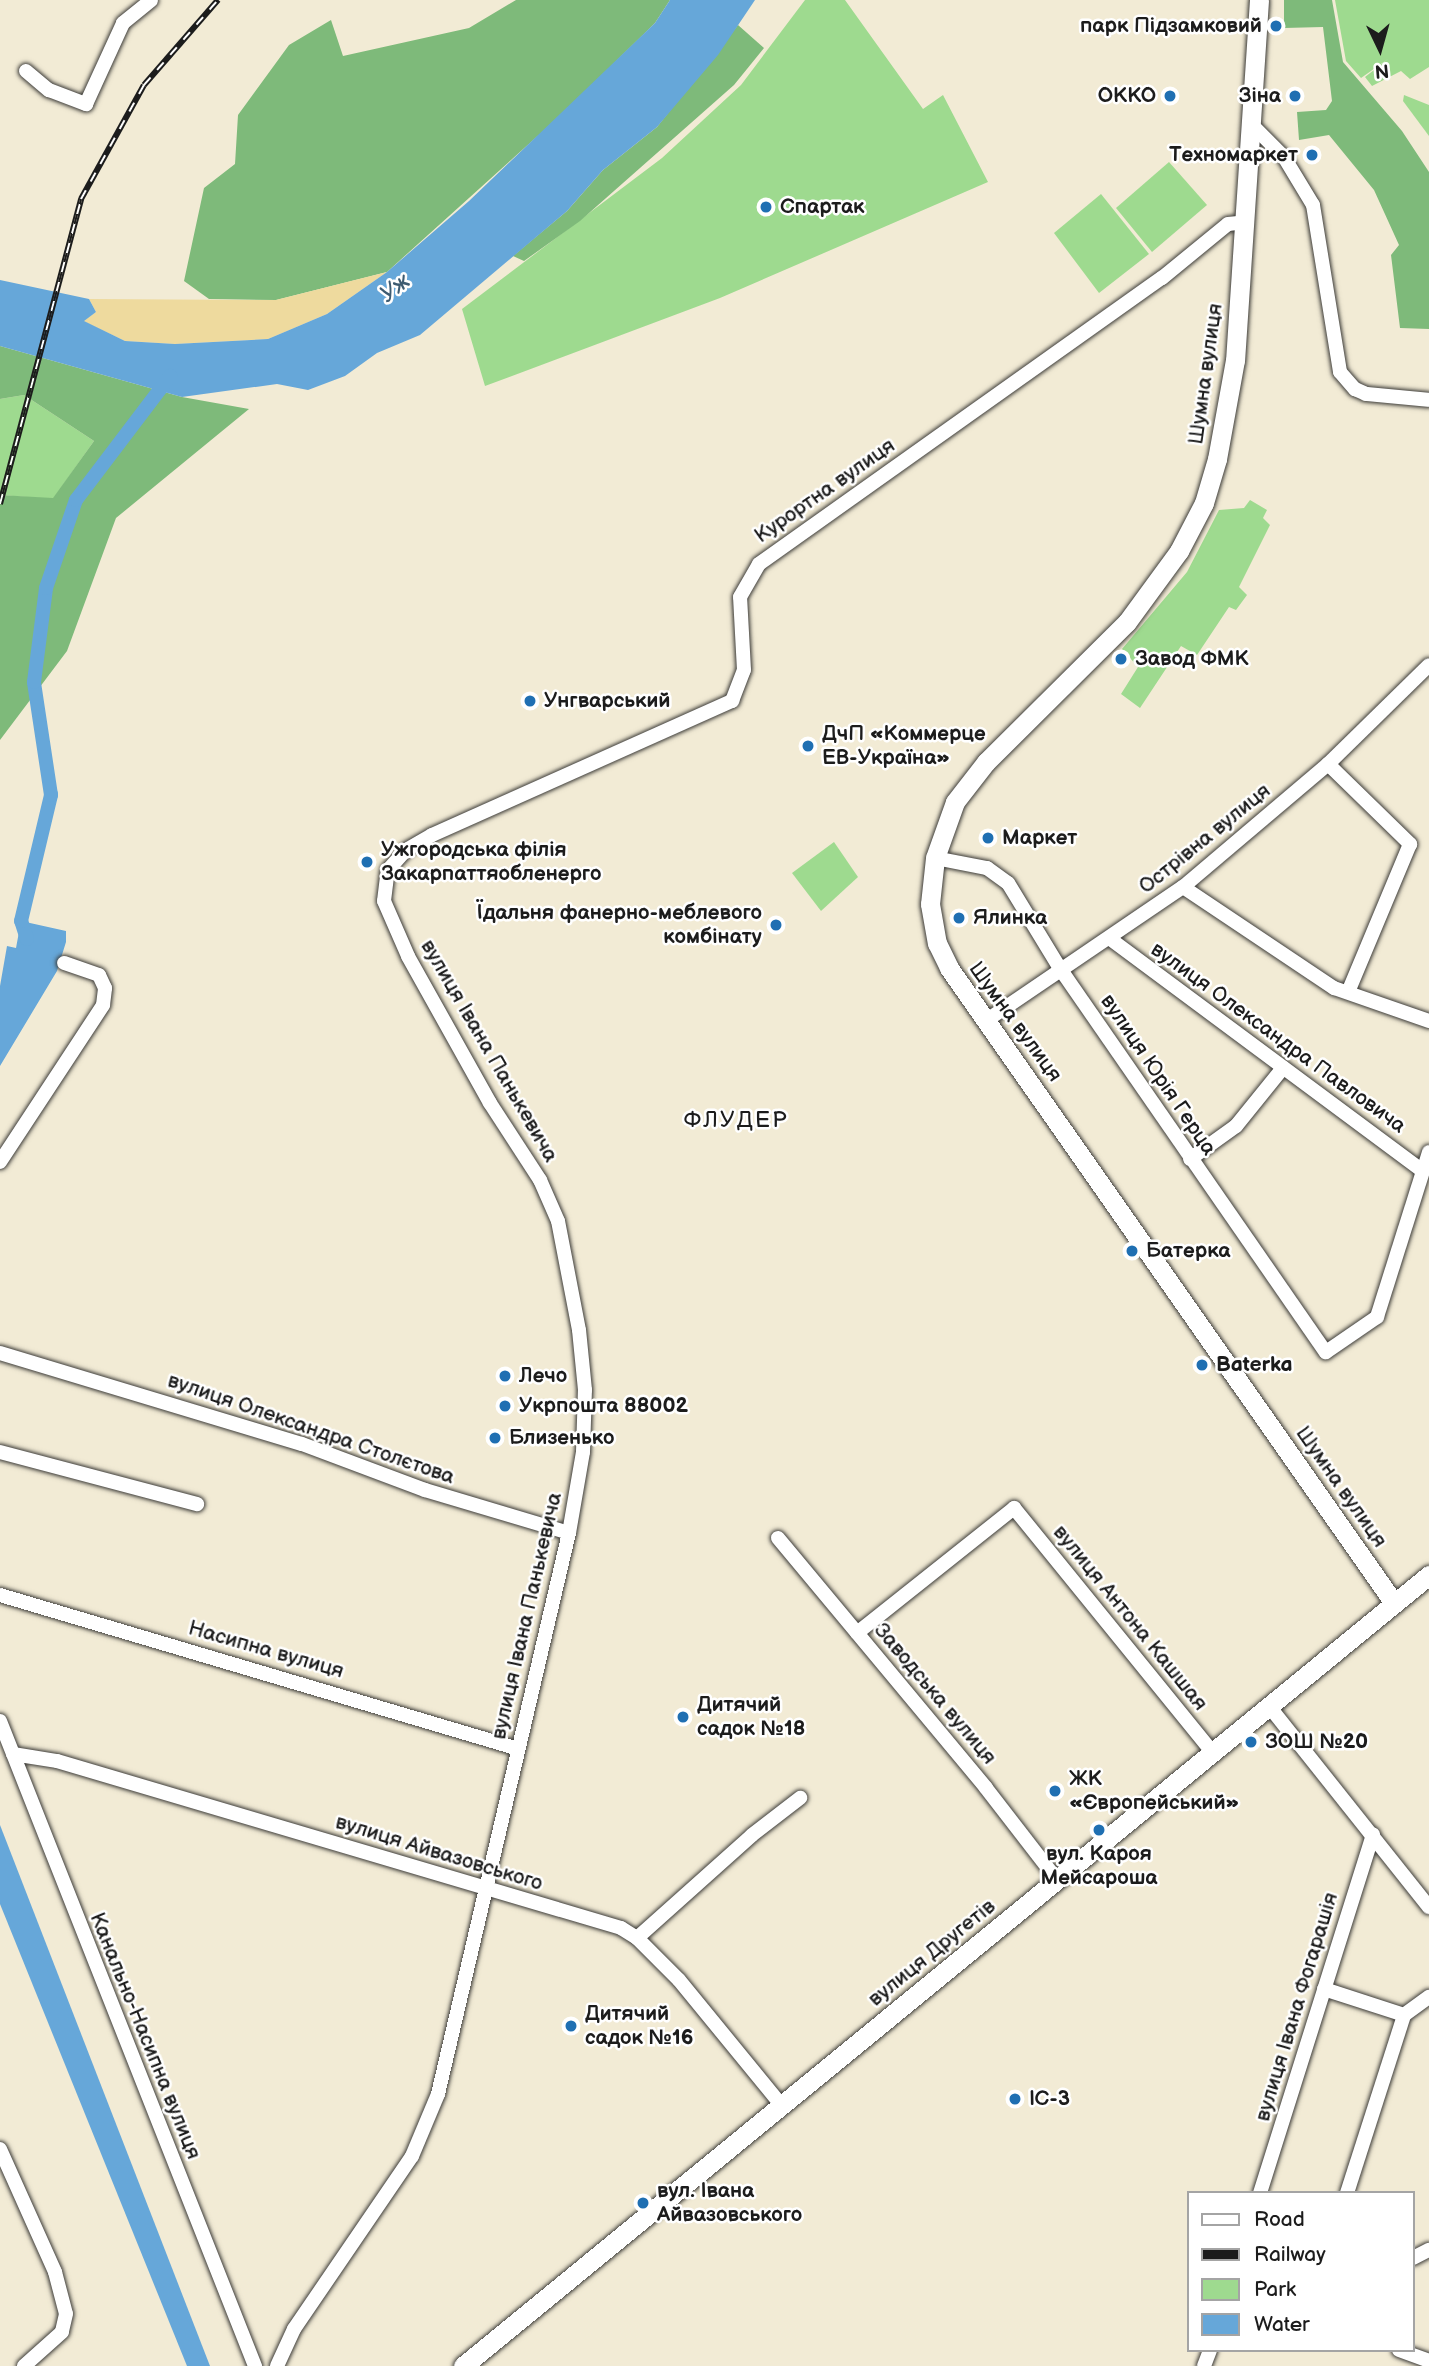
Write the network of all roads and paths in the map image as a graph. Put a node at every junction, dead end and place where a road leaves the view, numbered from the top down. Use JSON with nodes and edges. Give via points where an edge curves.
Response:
{"nodes":[{"id":1,"x":152,"y":0,"type":"edge"},
{"id":2,"x":1259,"y":0,"type":"edge"},
{"id":3,"x":26,"y":71,"type":"dead end"},
{"id":4,"x":1253,"y":126,"type":"junction"},
{"id":5,"x":1246,"y":222,"type":"junction"},
{"id":6,"x":1429,"y":400,"type":"edge"},
{"id":7,"x":1429,"y":665,"type":"edge"},
{"id":8,"x":1328,"y":764,"type":"junction"},
{"id":9,"x":934,"y":858,"type":"junction"},
{"id":10,"x":388,"y":870,"type":"joint"},
{"id":11,"x":1183,"y":887,"type":"junction"},
{"id":12,"x":1109,"y":938,"type":"junction"},
{"id":13,"x":64,"y":963,"type":"dead end"},
{"id":14,"x":1061,"y":970,"type":"junction"},
{"id":15,"x":1348,"y":992,"type":"junction"},
{"id":16,"x":987,"y":1020,"type":"junction"},
{"id":17,"x":1429,"y":1021,"type":"edge"},
{"id":18,"x":1283,"y":1068,"type":"junction"},
{"id":19,"x":1429,"y":1152,"type":"edge"},
{"id":20,"x":1190,"y":1159,"type":"junction"},
{"id":21,"x":0,"y":1162,"type":"edge"},
{"id":22,"x":1423,"y":1171,"type":"junction"},
{"id":23,"x":1423,"y":1192,"type":"edge"},
{"id":24,"x":0,"y":1353,"type":"edge"},
{"id":25,"x":0,"y":1452,"type":"edge"},
{"id":26,"x":197,"y":1504,"type":"dead end"},
{"id":27,"x":569,"y":1533,"type":"junction"},
{"id":28,"x":778,"y":1538,"type":"dead end"},
{"id":29,"x":1429,"y":1574,"type":"edge"},
{"id":30,"x":0,"y":1595,"type":"edge"},
{"id":31,"x":1394,"y":1603,"type":"junction"},
{"id":32,"x":857,"y":1633,"type":"junction"},
{"id":33,"x":1269,"y":1706,"type":"junction"},
{"id":34,"x":0,"y":1721,"type":"edge"},
{"id":35,"x":519,"y":1749,"type":"junction"},
{"id":36,"x":1213,"y":1753,"type":"junction"},
{"id":37,"x":13,"y":1754,"type":"junction"},
{"id":38,"x":800,"y":1798,"type":"dead end"},
{"id":39,"x":1373,"y":1834,"type":"junction"},
{"id":40,"x":1057,"y":1881,"type":"junction"},
{"id":41,"x":486,"y":1889,"type":"junction"},
{"id":42,"x":1429,"y":1907,"type":"edge"},
{"id":43,"x":637,"y":1937,"type":"junction"},
{"id":44,"x":1324,"y":1989,"type":"junction"},
{"id":45,"x":1429,"y":1997,"type":"edge"},
{"id":46,"x":1404,"y":2015,"type":"junction"},
{"id":47,"x":782,"y":2106,"type":"junction"},
{"id":48,"x":0,"y":2149,"type":"edge"},
{"id":49,"x":1262,"y":2191,"type":"edge"},
{"id":50,"x":1347,"y":2191,"type":"edge"},
{"id":51,"x":1404,"y":2352,"type":"edge"},
{"id":52,"x":1429,"y":2361,"type":"edge"},
{"id":53,"x":24,"y":2366,"type":"edge"},
{"id":54,"x":255,"y":2366,"type":"edge"},
{"id":55,"x":277,"y":2366,"type":"edge"},
{"id":56,"x":463,"y":2366,"type":"edge"}],
"edges":[{"from":1,"to":3,"type":"street","via":[[123,23],[86,104],[49,90]]},
{"from":2,"to":4,"type":"main road","name":"Шумна вулиця"},
{"from":4,"to":5,"type":"main road","name":"Шумна вулиця"},
{"from":4,"to":6,"type":"street","via":[[1284,157],[1313,205],[1340,372],[1366,394]]},
{"from":5,"to":9,"type":"main road","name":"Шумна вулиця","via":[[1231,393],[1217,459],[1193,527],[1127,621],[971,780],[945,823]]},
{"from":5,"to":10,"type":"street","name":"Курортна вулиця","via":[[1228,224],[1163,278],[759,564],[740,597],[744,670],[733,701],[432,835],[406,850]]},
{"from":7,"to":8,"type":"street","name":"Острівна вулиця"},
{"from":8,"to":11,"type":"street","name":"Острівна вулиця"},
{"from":8,"to":15,"type":"street","via":[[1410,844]]},
{"from":9,"to":14,"type":"street","name":"вулиця Юрія Герца","via":[[987,868],[1008,883]]},
{"from":9,"to":16,"type":"main road","name":"Шумна вулиця","via":[[930,904],[937,943],[949,968]]},
{"from":10,"to":27,"type":"street","name":"вулиця Івана Панькевича","via":[[384,901],[408,956],[490,1103],[540,1180],[558,1221],[579,1330],[584,1390],[583,1452]]},
{"from":11,"to":12,"type":"street","name":"Острівна вулиця"},
{"from":11,"to":15,"type":"street"},
{"from":12,"to":14,"type":"street","name":"Острівна вулиця"},
{"from":12,"to":18,"type":"street","name":"вулиця Олександра Павловича"},
{"from":13,"to":21,"type":"street","via":[[99,975],[103,1005]]},
{"from":14,"to":16,"type":"street","name":"Острівна вулиця"},
{"from":14,"to":20,"type":"street","name":"вулиця Юрія Герца"},
{"from":15,"to":17,"type":"street"},
{"from":16,"to":31,"type":"main road","name":"Шумна вулиця"},
{"from":18,"to":20,"type":"street","via":[[1236,1126]]},
{"from":18,"to":22,"type":"street","name":"вулиця Олександра Павловича"},
{"from":19,"to":22,"type":"street"},
{"from":20,"to":23,"type":"street","name":"вулиця Юрія Герца","via":[[1326,1352],[1377,1317]]},
{"from":22,"to":23,"type":"street"},
{"from":24,"to":27,"type":"street","name":"вулиця Олександра Столєтова","via":[[302,1444],[425,1490]]},
{"from":25,"to":26,"type":"street"},
{"from":27,"to":35,"type":"street","name":"вулиця Івана Панькевича"},
{"from":28,"to":32,"type":"street","name":"Заводська вулиця"},
{"from":29,"to":31,"type":"main road","name":"вулиця Другетів"},
{"from":30,"to":35,"type":"street","name":"Насипна вулиця"},
{"from":31,"to":33,"type":"main road","name":"вулиця Другетів"},
{"from":32,"to":36,"type":"street","name":"вулиця Антона Кашшая","via":[[1014,1508]]},
{"from":32,"to":40,"type":"street","name":"Заводська вулиця"},
{"from":33,"to":36,"type":"main road","name":"вулиця Другетів"},
{"from":33,"to":39,"type":"street"},
{"from":34,"to":37,"type":"street","name":"Канально-Насипна вулиця"},
{"from":35,"to":41,"type":"street","name":"вулиця Івана Панькевича"},
{"from":36,"to":40,"type":"main road","name":"вулиця Другетів"},
{"from":37,"to":41,"type":"street","name":"вулиця Айвазовського","via":[[57,1761]]},
{"from":37,"to":54,"type":"street","name":"Канально-Насипна вулиця"},
{"from":38,"to":43,"type":"street"},
{"from":39,"to":42,"type":"street"},
{"from":39,"to":44,"type":"street","name":"вулиця Івана Фогарашія"},
{"from":40,"to":47,"type":"main road","name":"вулиця Другетів"},
{"from":41,"to":43,"type":"street","name":"вулиця Айвазовського","via":[[621,1928]]},
{"from":41,"to":55,"type":"street","name":"вулиця Івана Панькевича","via":[[438,2094],[425,2130],[373,2220],[294,2329]]},
{"from":43,"to":47,"type":"street","name":"вулиця Айвазовського","via":[[679,1980]]},
{"from":44,"to":46,"type":"street"},
{"from":44,"to":49,"type":"street","name":"вулиця Івана Фогарашія"},
{"from":45,"to":46,"type":"street"},
{"from":46,"to":50,"type":"street"},
{"from":47,"to":56,"type":"main road","name":"вулиця Другетів"},
{"from":48,"to":53,"type":"street","via":[[55,2272],[66,2314],[62,2332]]},
{"from":51,"to":52,"type":"street"}]}
